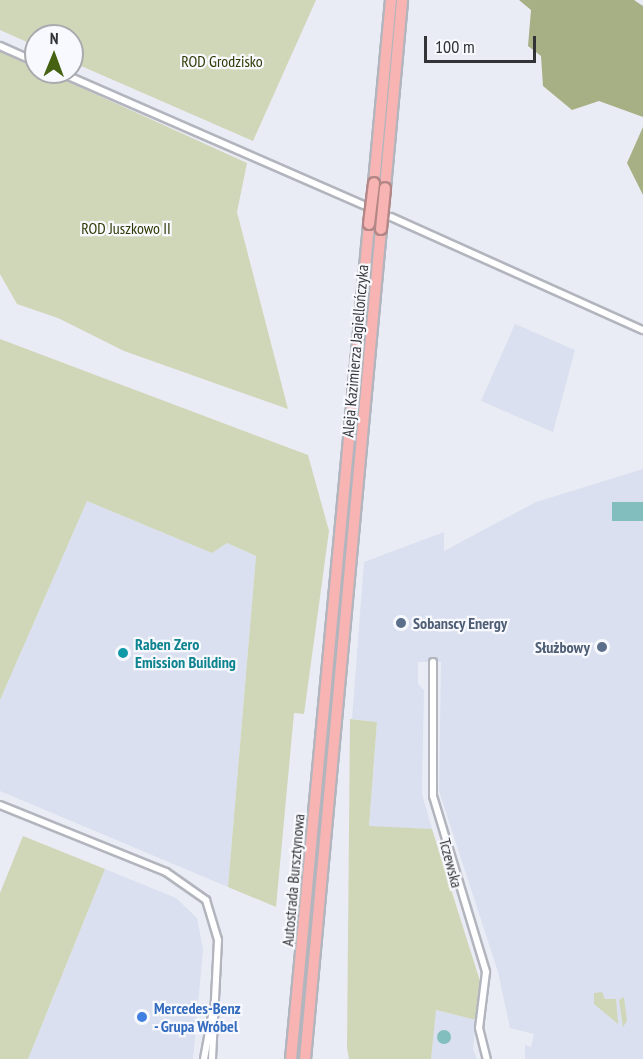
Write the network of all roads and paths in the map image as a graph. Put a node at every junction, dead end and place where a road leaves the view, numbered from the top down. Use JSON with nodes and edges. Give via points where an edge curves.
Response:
{"nodes":[{"id":1,"x":391,"y":0,"type":"edge"},
{"id":2,"x":402,"y":0,"type":"edge"},
{"id":3,"x":0,"y":46,"type":"edge"},
{"id":4,"x":24,"y":57,"type":"edge"},
{"id":5,"x":84,"y":83,"type":"edge"},
{"id":6,"x":364,"y":206,"type":"dead end"},
{"id":7,"x":391,"y":217,"type":"dead end"},
{"id":8,"x":643,"y":330,"type":"edge"},
{"id":9,"x":433,"y":662,"type":"dead end"},
{"id":10,"x":325,"y":703,"type":"joint"},
{"id":11,"x":338,"y":704,"type":"joint"},
{"id":12,"x":0,"y":805,"type":"edge"},
{"id":13,"x":213,"y":1010,"type":"junction"},
{"id":14,"x":204,"y":1059,"type":"edge"},
{"id":15,"x":212,"y":1059,"type":"edge"},
{"id":16,"x":291,"y":1059,"type":"edge"},
{"id":17,"x":305,"y":1059,"type":"edge"},
{"id":18,"x":487,"y":1059,"type":"edge"}],
"edges":[{"from":1,"to":10,"type":"highway","name":"Aleja Kazimierza Jagiellończyka","bridge":true},
{"from":2,"to":11,"type":"highway","name":"Aleja Kazimierza Jagiellończyka","bridge":true},
{"from":3,"to":4,"type":"street"},
{"from":5,"to":6,"type":"street"},
{"from":7,"to":8,"type":"street"},
{"from":9,"to":18,"type":"street","name":"Tczewska","via":[[433,796],[486,972],[480,1028]]},
{"from":10,"to":16,"type":"highway","name":"Autostrada Bursztynowa"},
{"from":11,"to":17,"type":"highway","name":"Autostrada Bursztynowa"},
{"from":12,"to":13,"type":"street","via":[[166,872],[198,891],[214,918],[218,940]]},
{"from":13,"to":14,"type":"street"},
{"from":13,"to":15,"type":"street"}]}
